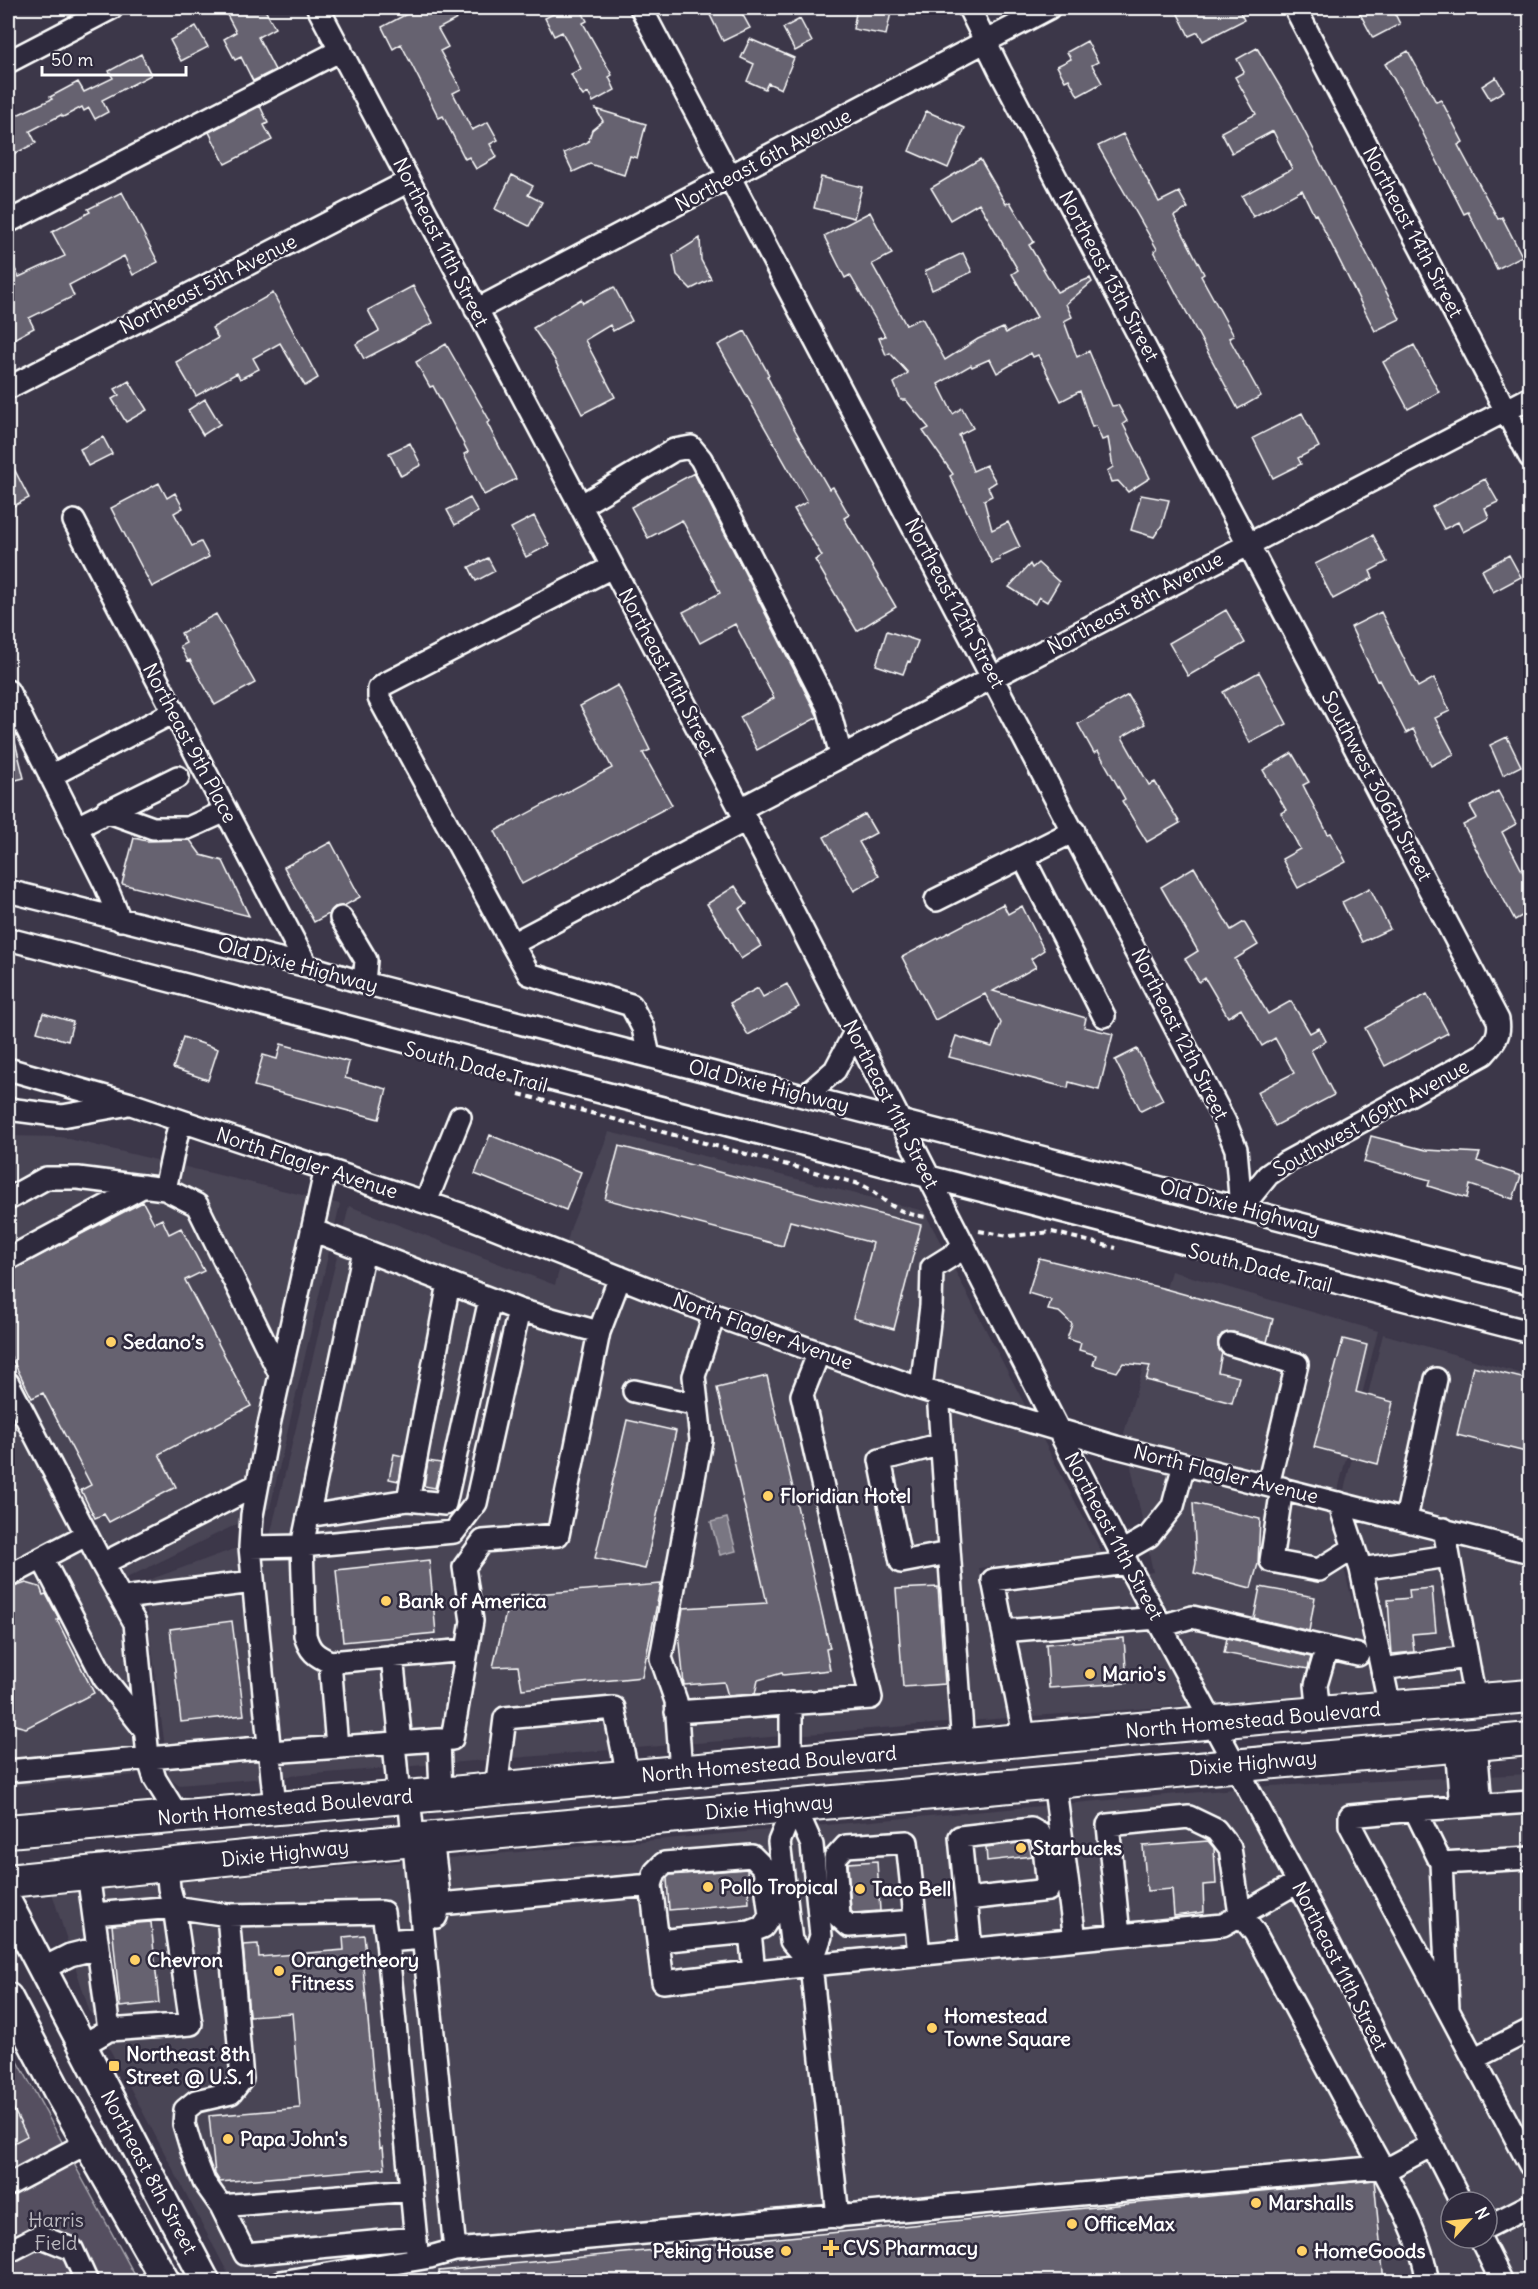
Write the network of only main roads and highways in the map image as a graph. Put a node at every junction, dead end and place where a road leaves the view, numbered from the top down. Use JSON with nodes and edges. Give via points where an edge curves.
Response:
{"nodes":[{"id":1,"x":1530,"y":1696,"type":"edge"},
{"id":2,"x":1530,"y":1739,"type":"edge"},
{"id":3,"x":791,"y":1761,"type":"junction"},
{"id":4,"x":794,"y":1805,"type":"junction"},
{"id":5,"x":8,"y":1831,"type":"edge"},
{"id":6,"x":8,"y":1881,"type":"edge"},
{"id":7,"x":8,"y":1903,"type":"edge"},
{"id":8,"x":8,"y":1996,"type":"edge"},
{"id":9,"x":124,"y":2124,"type":"junction"},
{"id":10,"x":87,"y":2143,"type":"junction"},
{"id":11,"x":166,"y":2282,"type":"edge"},
{"id":12,"x":207,"y":2282,"type":"edge"}],
"edges":[{"from":1,"to":3,"type":"highway","name":"North Homestead Boulevard"},
{"from":2,"to":4,"type":"highway","name":"Dixie Highway"},
{"from":3,"to":4,"type":"highway"},
{"from":3,"to":5,"type":"highway","name":"North Homestead Boulevard"},
{"from":4,"to":6,"type":"highway","name":"Dixie Highway"},
{"from":7,"to":9,"type":"main road","name":"Northeast 8th Street"},
{"from":8,"to":10,"type":"main road","name":"Northeast 8th Street"},
{"from":9,"to":10,"type":"main road"},
{"from":9,"to":12,"type":"main road","name":"Northeast 8th Street"},
{"from":10,"to":11,"type":"main road","name":"Northeast 8th Street"}]}
